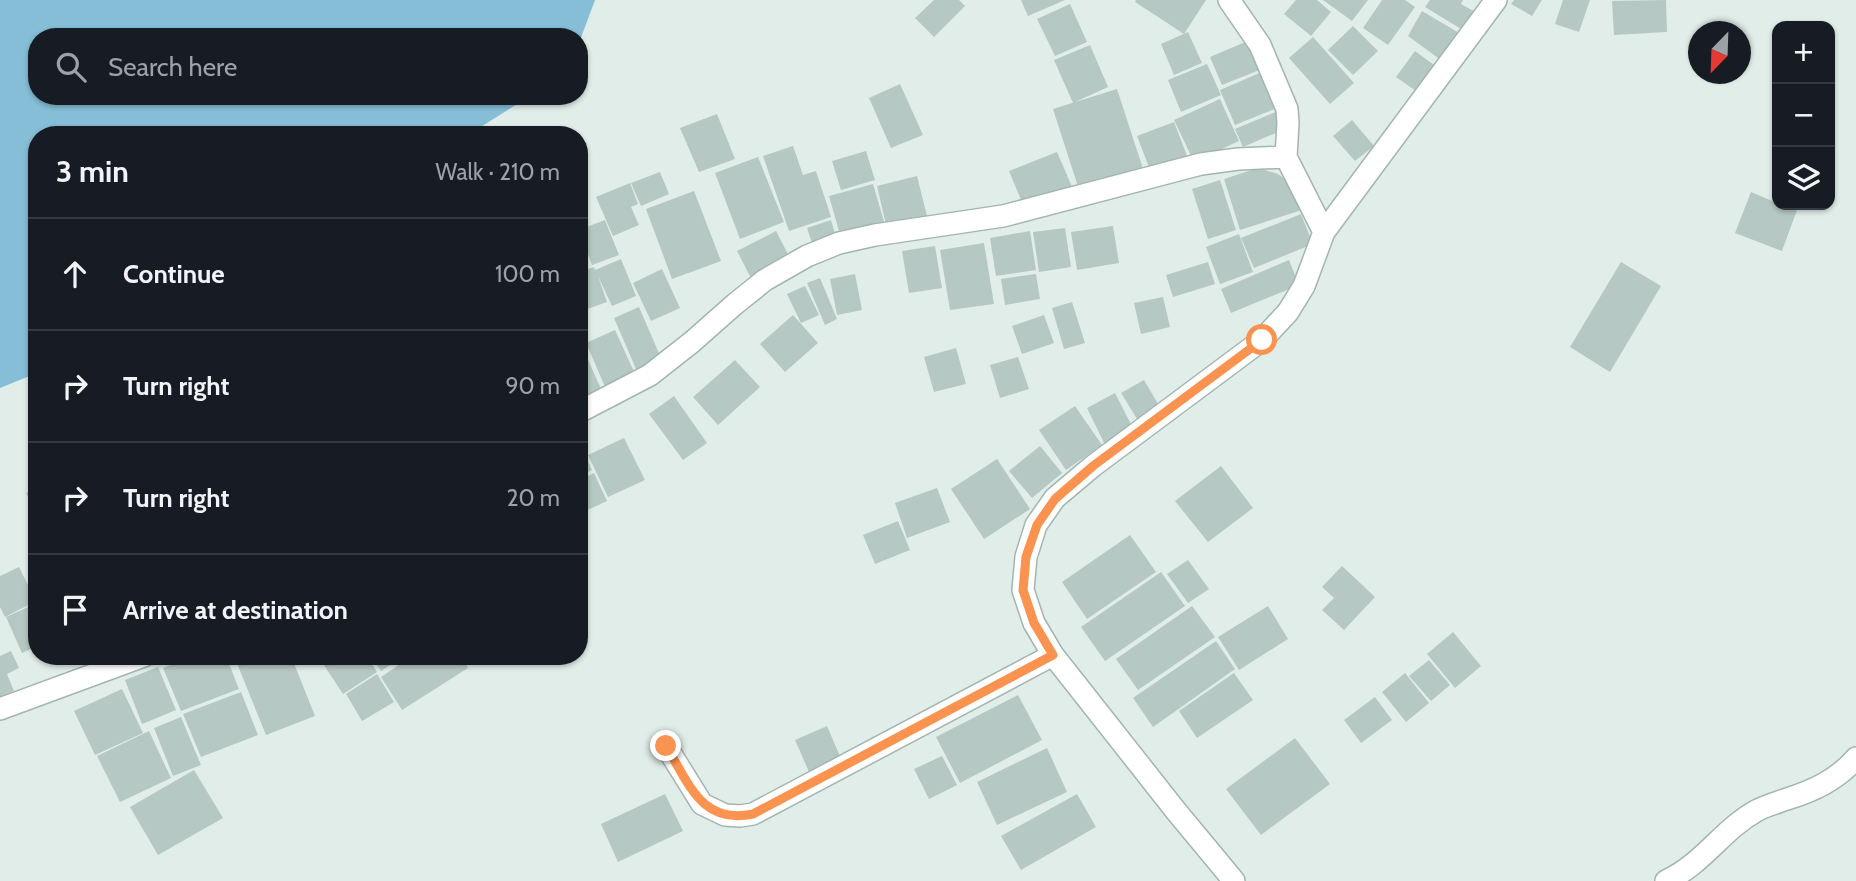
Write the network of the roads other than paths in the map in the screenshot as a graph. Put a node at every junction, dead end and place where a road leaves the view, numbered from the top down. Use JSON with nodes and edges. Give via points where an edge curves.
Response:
{"nodes":[{"id":1,"x":1229,"y":0,"type":"edge"},
{"id":2,"x":1496,"y":0,"type":"edge"},
{"id":3,"x":1286,"y":157,"type":"junction"},
{"id":4,"x":1325,"y":232,"type":"junction"},
{"id":5,"x":588,"y":407,"type":"edge"},
{"id":6,"x":1053,"y":655,"type":"junction"},
{"id":7,"x":120,"y":665,"type":"edge"},
{"id":8,"x":0,"y":709,"type":"edge"},
{"id":9,"x":666,"y":746,"type":"dead end"},
{"id":10,"x":1856,"y":758,"type":"edge"},
{"id":11,"x":1234,"y":881,"type":"edge"},
{"id":12,"x":1666,"y":881,"type":"edge"}],
"edges":[{"from":1,"to":3,"type":"street","via":[[1260,46],[1287,109]]},
{"from":2,"to":4,"type":"street"},
{"from":3,"to":4,"type":"street"},
{"from":3,"to":5,"type":"street","via":[[1200,164],[1003,216],[839,243],[765,280],[650,375]]},
{"from":4,"to":6,"type":"street","via":[[1304,286],[1262,340],[1093,466],[1055,499],[1037,525],[1026,557],[1023,590],[1034,623]]},
{"from":6,"to":9,"type":"street","via":[[753,814],[725,815],[702,804]]},
{"from":6,"to":11,"type":"street"},
{"from":7,"to":8,"type":"street"},
{"from":10,"to":12,"type":"street","via":[[1824,785],[1749,815],[1694,864]]}]}
